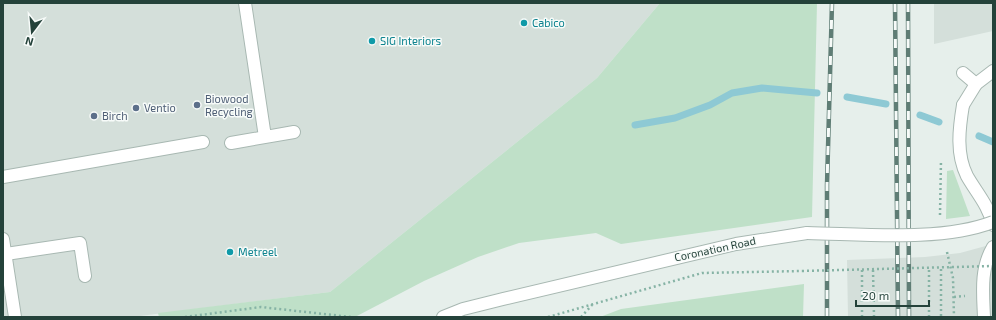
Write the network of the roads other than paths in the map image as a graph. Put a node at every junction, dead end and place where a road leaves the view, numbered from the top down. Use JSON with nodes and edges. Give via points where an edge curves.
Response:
{"nodes":[{"id":1,"x":245,"y":3,"type":"edge"},
{"id":2,"x":993,"y":71,"type":"edge"},
{"id":3,"x":963,"y":73,"type":"dead end"},
{"id":4,"x":976,"y":84,"type":"junction"},
{"id":5,"x":294,"y":132,"type":"dead end"},
{"id":6,"x":265,"y":137,"type":"junction"},
{"id":7,"x":203,"y":142,"type":"dead end"},
{"id":8,"x":231,"y":143,"type":"dead end"},
{"id":9,"x":3,"y":177,"type":"edge"},
{"id":10,"x":993,"y":224,"type":"edge"},
{"id":11,"x":3,"y":239,"type":"edge"},
{"id":12,"x":993,"y":247,"type":"edge"},
{"id":13,"x":6,"y":254,"type":"junction"},
{"id":14,"x":85,"y":276,"type":"dead end"},
{"id":15,"x":984,"y":279,"type":"junction"},
{"id":16,"x":993,"y":293,"type":"edge"},
{"id":17,"x":15,"y":317,"type":"edge"},
{"id":18,"x":443,"y":317,"type":"edge"},
{"id":19,"x":984,"y":317,"type":"edge"}],
"edges":[{"from":1,"to":6,"type":"street"},
{"from":2,"to":4,"type":"street"},
{"from":3,"to":4,"type":"street"},
{"from":4,"to":10,"type":"street","via":[[963,105],[959,131],[961,158],[966,174],[990,213]]},
{"from":5,"to":6,"type":"street"},
{"from":6,"to":8,"type":"street"},
{"from":7,"to":9,"type":"street"},
{"from":10,"to":18,"type":"street","name":"Coronation Road","bridge":true,"via":[[938,234],[807,233],[736,244],[609,273],[469,308]]},
{"from":11,"to":13,"type":"street"},
{"from":12,"to":15,"type":"street","via":[[983,271]]},
{"from":13,"to":14,"type":"street","via":[[80,243]]},
{"from":13,"to":17,"type":"street"},
{"from":15,"to":16,"type":"street"},
{"from":15,"to":19,"type":"street"}]}
